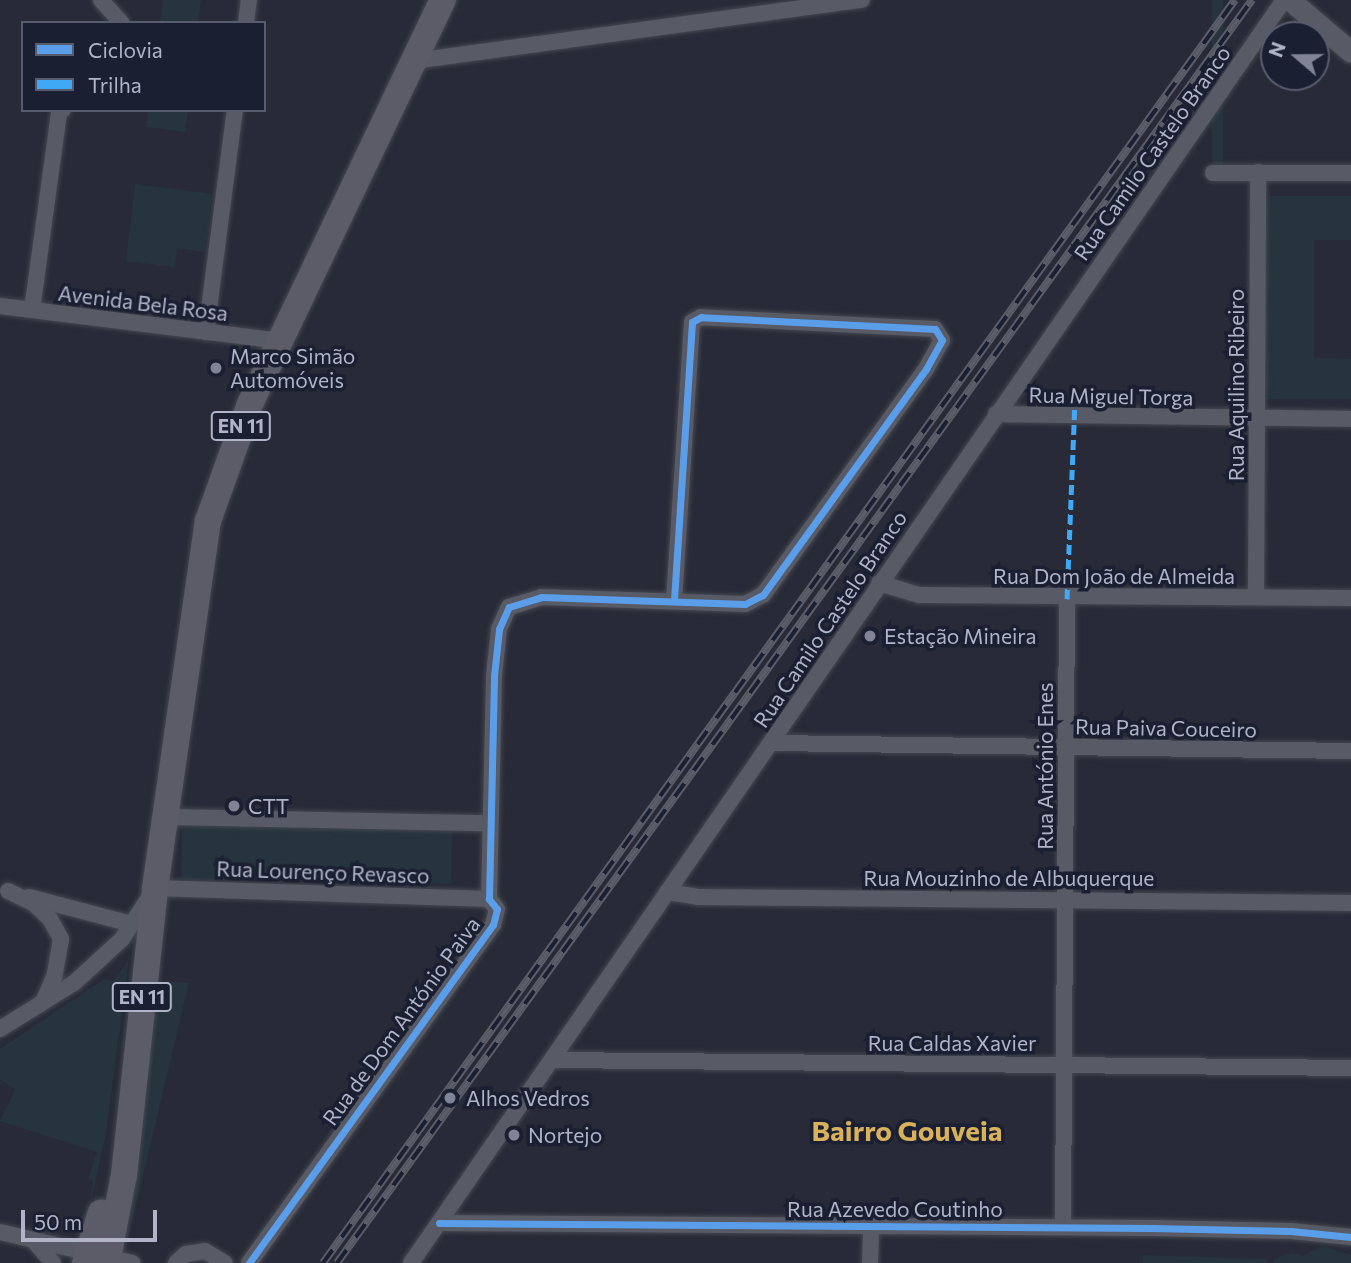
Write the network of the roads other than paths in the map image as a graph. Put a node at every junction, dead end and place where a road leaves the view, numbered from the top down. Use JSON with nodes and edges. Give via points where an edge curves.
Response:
{"nodes":[{"id":1,"x":101,"y":0,"type":"edge"},
{"id":2,"x":249,"y":0,"type":"edge"},
{"id":3,"x":443,"y":0,"type":"edge"},
{"id":4,"x":862,"y":0,"type":"edge"},
{"id":5,"x":1284,"y":0,"type":"edge"},
{"id":6,"x":1290,"y":0,"type":"edge"},
{"id":7,"x":120,"y":21,"type":"edge"},
{"id":8,"x":246,"y":21,"type":"edge"},
{"id":9,"x":1351,"y":52,"type":"edge"},
{"id":10,"x":414,"y":61,"type":"junction"},
{"id":11,"x":59,"y":112,"type":"edge"},
{"id":12,"x":235,"y":112,"type":"edge"},
{"id":13,"x":1258,"y":172,"type":"junction"},
{"id":14,"x":1213,"y":173,"type":"dead end"},
{"id":15,"x":1351,"y":173,"type":"edge"},
{"id":16,"x":0,"y":306,"type":"edge"},
{"id":17,"x":32,"y":310,"type":"junction"},
{"id":18,"x":206,"y":332,"type":"junction"},
{"id":19,"x":281,"y":341,"type":"junction"},
{"id":20,"x":996,"y":414,"type":"junction"},
{"id":21,"x":1257,"y":419,"type":"junction"},
{"id":22,"x":1351,"y":419,"type":"edge"},
{"id":23,"x":880,"y":583,"type":"junction"},
{"id":24,"x":1256,"y":597,"type":"junction"},
{"id":25,"x":1067,"y":598,"type":"junction"},
{"id":26,"x":1351,"y":598,"type":"edge"},
{"id":27,"x":674,"y":599,"type":"junction"},
{"id":28,"x":771,"y":743,"type":"junction"},
{"id":29,"x":1066,"y":747,"type":"junction"},
{"id":30,"x":1351,"y":751,"type":"edge"},
{"id":31,"x":164,"y":817,"type":"junction"},
{"id":32,"x":489,"y":823,"type":"junction"},
{"id":33,"x":155,"y":888,"type":"junction"},
{"id":34,"x":4,"y":890,"type":"edge"},
{"id":35,"x":667,"y":892,"type":"junction"},
{"id":36,"x":489,"y":899,"type":"junction"},
{"id":37,"x":1065,"y":899,"type":"junction"},
{"id":38,"x":1351,"y":903,"type":"edge"},
{"id":39,"x":132,"y":924,"type":"junction"},
{"id":40,"x":43,"y":1002,"type":"junction"},
{"id":41,"x":0,"y":1029,"type":"edge"},
{"id":42,"x":552,"y":1060,"type":"junction"},
{"id":43,"x":1064,"y":1065,"type":"junction"},
{"id":44,"x":1351,"y":1068,"type":"edge"},
{"id":45,"x":439,"y":1223,"type":"junction"},
{"id":46,"x":871,"y":1226,"type":"junction"},
{"id":47,"x":1063,"y":1227,"type":"junction"},
{"id":48,"x":0,"y":1233,"type":"edge"},
{"id":49,"x":1351,"y":1237,"type":"edge"},
{"id":50,"x":34,"y":1241,"type":"junction"},
{"id":51,"x":104,"y":1260,"type":"edge"},
{"id":52,"x":53,"y":1263,"type":"edge"},
{"id":53,"x":176,"y":1263,"type":"edge"},
{"id":54,"x":225,"y":1263,"type":"edge"},
{"id":55,"x":249,"y":1263,"type":"edge"},
{"id":56,"x":411,"y":1263,"type":"edge"},
{"id":57,"x":870,"y":1263,"type":"edge"}],
"edges":[{"from":1,"to":7,"type":"street"},
{"from":2,"to":8,"type":"street"},
{"from":3,"to":10,"type":"main road","number":"EN 11"},
{"from":4,"to":10,"type":"street"},
{"from":5,"to":20,"type":"street","name":"Rua Camilo Castelo Branco"},
{"from":6,"to":9,"type":"street"},
{"from":10,"to":19,"type":"main road","number":"EN 11"},
{"from":11,"to":17,"type":"street"},
{"from":12,"to":18,"type":"street"},
{"from":13,"to":14,"type":"street"},
{"from":13,"to":15,"type":"street"},
{"from":13,"to":21,"type":"street","name":"Rua Aquilino Ribeiro"},
{"from":16,"to":17,"type":"street","name":"Avenida Bela Rosa"},
{"from":17,"to":18,"type":"street","name":"Avenida Bela Rosa"},
{"from":18,"to":19,"type":"street","name":"Avenida Bela Rosa"},
{"from":19,"to":31,"type":"main road","number":"EN 11","via":[[234,442],[208,521]]},
{"from":20,"to":21,"type":"street","name":"Rua Miguel Torga"},
{"from":20,"to":23,"type":"street","name":"Rua Camilo Castelo Branco"},
{"from":21,"to":22,"type":"street","name":"Rua Miguel Torga"},
{"from":21,"to":24,"type":"street","name":"Rua Aquilino Ribeiro"},
{"from":23,"to":25,"type":"street","name":"Rua Dom João de Almeida","via":[[906,594]]},
{"from":23,"to":28,"type":"street","name":"Rua Camilo Castelo Branco"},
{"from":24,"to":25,"type":"street","name":"Rua Dom João de Almeida"},
{"from":24,"to":26,"type":"street","name":"Rua Dom João de Almeida"},
{"from":25,"to":29,"type":"street","name":"Rua António Enes"},
{"from":27,"to":27,"type":"street","via":[[692,322],[701,317],[936,329],[943,340],[926,369],[763,595],[745,604]]},
{"from":27,"to":32,"type":"street","name":"Rua de Dom António Paiva","via":[[541,597],[509,607],[499,629],[494,676]]},
{"from":28,"to":29,"type":"street","name":"Rua Paiva Couceiro"},
{"from":28,"to":35,"type":"street","name":"Rua Camilo Castelo Branco"},
{"from":29,"to":30,"type":"street","name":"Rua Paiva Couceiro"},
{"from":29,"to":37,"type":"street","name":"Rua António Enes"},
{"from":31,"to":32,"type":"street"},
{"from":31,"to":33,"type":"main road","number":"EN 11"},
{"from":32,"to":36,"type":"street","name":"Rua de Dom António Paiva"},
{"from":33,"to":36,"type":"street","name":"Rua Lourenço Revasco"},
{"from":33,"to":39,"type":"street"},
{"from":33,"to":51,"type":"main road","number":"EN 11","via":[[129,1105]]},
{"from":34,"to":39,"type":"street"},
{"from":34,"to":40,"type":"street","via":[[33,903],[50,919],[61,939],[54,977]]},
{"from":35,"to":37,"type":"street","name":"Rua Mouzinho de Albuquerque","via":[[696,897]]},
{"from":35,"to":42,"type":"street","name":"Rua Camilo Castelo Branco"},
{"from":36,"to":55,"type":"street","name":"Rua de Dom António Paiva","via":[[497,909],[493,925]]},
{"from":37,"to":38,"type":"street","name":"Rua Mouzinho de Albuquerque"},
{"from":37,"to":43,"type":"street","name":"Rua António Enes"},
{"from":39,"to":40,"type":"street","via":[[74,983]]},
{"from":40,"to":41,"type":"street"},
{"from":42,"to":43,"type":"street","name":"Rua Caldas Xavier"},
{"from":42,"to":45,"type":"street","name":"Rua Camilo Castelo Branco"},
{"from":43,"to":44,"type":"street","name":"Rua Caldas Xavier"},
{"from":43,"to":47,"type":"street","name":"Rua António Enes"},
{"from":45,"to":46,"type":"street","name":"Rua Azevedo Coutinho"},
{"from":45,"to":56,"type":"street","name":"Rua Camilo Castelo Branco"},
{"from":46,"to":47,"type":"street","name":"Rua Azevedo Coutinho"},
{"from":46,"to":57,"type":"street"},
{"from":47,"to":49,"type":"street","name":"Rua Azevedo Coutinho","via":[[1291,1231]]},
{"from":48,"to":50,"type":"street"},
{"from":50,"to":51,"type":"street"},
{"from":50,"to":52,"type":"street"},
{"from":53,"to":54,"type":"street","via":[[186,1254],[205,1251]]}]}
